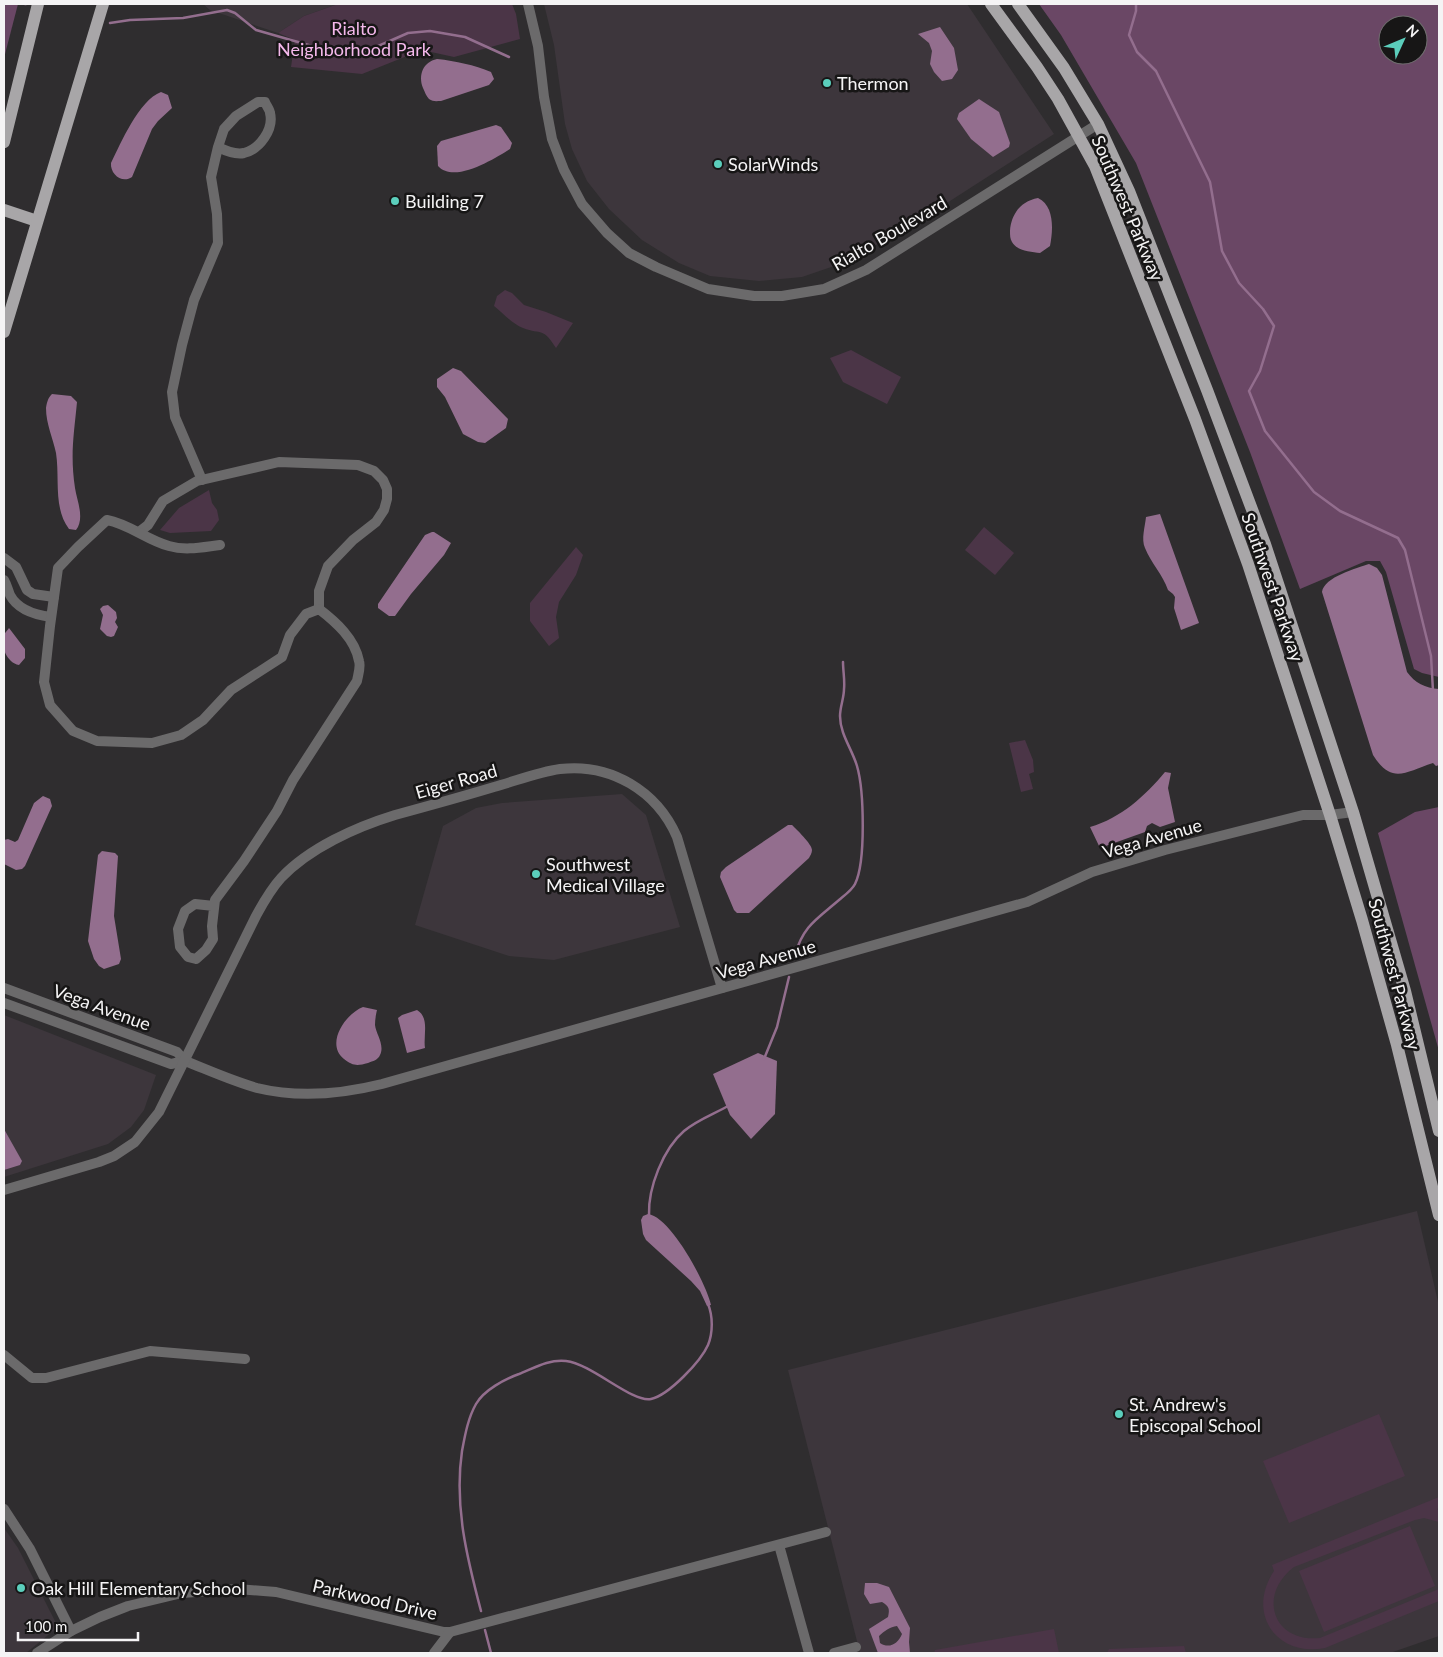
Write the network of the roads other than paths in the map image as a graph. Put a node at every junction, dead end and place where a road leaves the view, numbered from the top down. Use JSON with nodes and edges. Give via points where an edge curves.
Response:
{"nodes":[{"id":1,"x":38,"y":4,"type":"edge"},
{"id":2,"x":103,"y":4,"type":"edge"},
{"id":3,"x":528,"y":4,"type":"edge"},
{"id":4,"x":991,"y":4,"type":"edge"},
{"id":5,"x":1018,"y":4,"type":"edge"},
{"id":6,"x":1098,"y":124,"type":"junction"},
{"id":7,"x":1079,"y":135,"type":"junction"},
{"id":8,"x":4,"y":142,"type":"edge"},
{"id":9,"x":218,"y":147,"type":"junction"},
{"id":10,"x":4,"y":210,"type":"edge"},
{"id":11,"x":37,"y":222,"type":"junction"},
{"id":12,"x":4,"y":332,"type":"edge"},
{"id":13,"x":202,"y":480,"type":"junction"},
{"id":14,"x":139,"y":532,"type":"junction"},
{"id":15,"x":220,"y":544,"type":"dead end"},
{"id":16,"x":4,"y":558,"type":"edge"},
{"id":17,"x":4,"y":580,"type":"edge"},
{"id":18,"x":54,"y":597,"type":"junction"},
{"id":19,"x":319,"y":609,"type":"junction"},
{"id":20,"x":51,"y":617,"type":"junction"},
{"id":21,"x":1352,"y":812,"type":"junction"},
{"id":22,"x":1330,"y":815,"type":"junction"},
{"id":23,"x":214,"y":906,"type":"junction"},
{"id":24,"x":4,"y":988,"type":"edge"},
{"id":25,"x":722,"y":988,"type":"junction"},
{"id":26,"x":4,"y":1003,"type":"edge"},
{"id":27,"x":185,"y":1061,"type":"junction"},
{"id":28,"x":1439,"y":1131,"type":"edge"},
{"id":29,"x":4,"y":1190,"type":"edge"},
{"id":30,"x":1439,"y":1215,"type":"edge"},
{"id":31,"x":4,"y":1355,"type":"edge"},
{"id":32,"x":245,"y":1359,"type":"dead end"},
{"id":33,"x":4,"y":1509,"type":"edge"},
{"id":34,"x":826,"y":1532,"type":"dead end"},
{"id":35,"x":779,"y":1545,"type":"junction"},
{"id":36,"x":71,"y":1631,"type":"junction"},
{"id":37,"x":450,"y":1632,"type":"junction"},
{"id":38,"x":856,"y":1647,"type":"dead end"},
{"id":39,"x":37,"y":1653,"type":"edge"},
{"id":40,"x":434,"y":1653,"type":"edge"},
{"id":41,"x":809,"y":1653,"type":"edge"},
{"id":42,"x":834,"y":1653,"type":"edge"}],
"edges":[{"from":1,"to":8,"type":"main road"},
{"from":2,"to":11,"type":"main road"},
{"from":3,"to":7,"type":"street","name":"Rialto Boulevard","via":[[552,139],[582,204],[629,253],[708,289],[754,296],[782,296],[824,289],[866,270]]},
{"from":4,"to":7,"type":"main road","name":"Southwest Parkway","via":[[1037,67]]},
{"from":5,"to":6,"type":"main road","name":"Southwest Parkway","via":[[1064,68]]},
{"from":6,"to":7,"type":"street","name":"Rialto Boulevard"},
{"from":6,"to":21,"type":"main road","name":"Southwest Parkway","via":[[1136,209],[1265,544]]},
{"from":7,"to":22,"type":"main road","name":"Southwest Parkway","via":[[1110,203],[1195,419],[1248,564]]},
{"from":9,"to":9,"type":"street","via":[[224,130],[236,116],[258,102],[265,102],[270,113],[270,127],[260,142],[244,153],[228,152]]},
{"from":9,"to":13,"type":"street","via":[[212,177],[218,243],[194,300],[172,392],[175,417]]},
{"from":10,"to":11,"type":"main road"},
{"from":11,"to":12,"type":"main road"},
{"from":13,"to":14,"type":"street","via":[[163,501],[148,525]]},
{"from":13,"to":19,"type":"street","via":[[279,462],[358,465],[374,471],[383,480],[387,494],[384,510],[376,522],[328,566],[319,590]]},
{"from":14,"to":15,"type":"street","via":[[169,547],[187,549]]},
{"from":14,"to":18,"type":"street","via":[[107,520],[58,568]]},
{"from":16,"to":18,"type":"street","via":[[16,567],[33,594]]},
{"from":17,"to":20,"type":"street","via":[[20,606],[30,613]]},
{"from":18,"to":20,"type":"street"},
{"from":19,"to":20,"type":"street","via":[[306,614],[290,634],[282,657],[231,690],[203,720],[181,735],[152,743],[97,741],[73,731],[60,719],[50,704],[44,682]]},
{"from":19,"to":23,"type":"street","via":[[337,623],[351,642],[360,663],[357,681],[293,780],[277,811],[214,900]]},
{"from":21,"to":22,"type":"street","name":"Vega Avenue"},
{"from":21,"to":28,"type":"main road","name":"Southwest Parkway","via":[[1405,991]]},
{"from":22,"to":25,"type":"street","name":"Vega Avenue","via":[[1302,815],[1165,850],[1092,872],[1027,902]]},
{"from":22,"to":30,"type":"main road","name":"Southwest Parkway","via":[[1384,1000]]},
{"from":23,"to":23,"type":"street","via":[[213,939],[196,959],[188,957],[180,948],[178,929],[185,911],[195,904]]},
{"from":24,"to":27,"type":"street","name":"Vega Avenue","via":[[177,1052]]},
{"from":25,"to":27,"type":"street","name":"Vega Avenue","via":[[364,1088],[327,1093],[257,1088]]},
{"from":25,"to":27,"type":"street","name":"Eiger Road","via":[[677,837],[666,817],[649,798],[622,778],[590,769],[560,770],[382,819],[322,847],[295,864],[272,888],[256,916]]},
{"from":26,"to":27,"type":"street","name":"Vega Avenue","via":[[171,1064]]},
{"from":27,"to":29,"type":"street","name":"Eiger Road","via":[[159,1112],[144,1133],[125,1150],[99,1162]]},
{"from":31,"to":32,"type":"street","via":[[32,1378],[46,1378],[150,1351]]},
{"from":33,"to":36,"type":"street","via":[[30,1549]]},
{"from":34,"to":35,"type":"street","name":"Parkwood Drive"},
{"from":35,"to":37,"type":"street","name":"Parkwood Drive"},
{"from":35,"to":41,"type":"street"},
{"from":36,"to":37,"type":"street","name":"Parkwood Drive","via":[[128,1606],[157,1598],[237,1589],[276,1592]]},
{"from":36,"to":39,"type":"street","name":"Parkwood Drive"},
{"from":37,"to":40,"type":"street"},
{"from":38,"to":42,"type":"street"}]}
